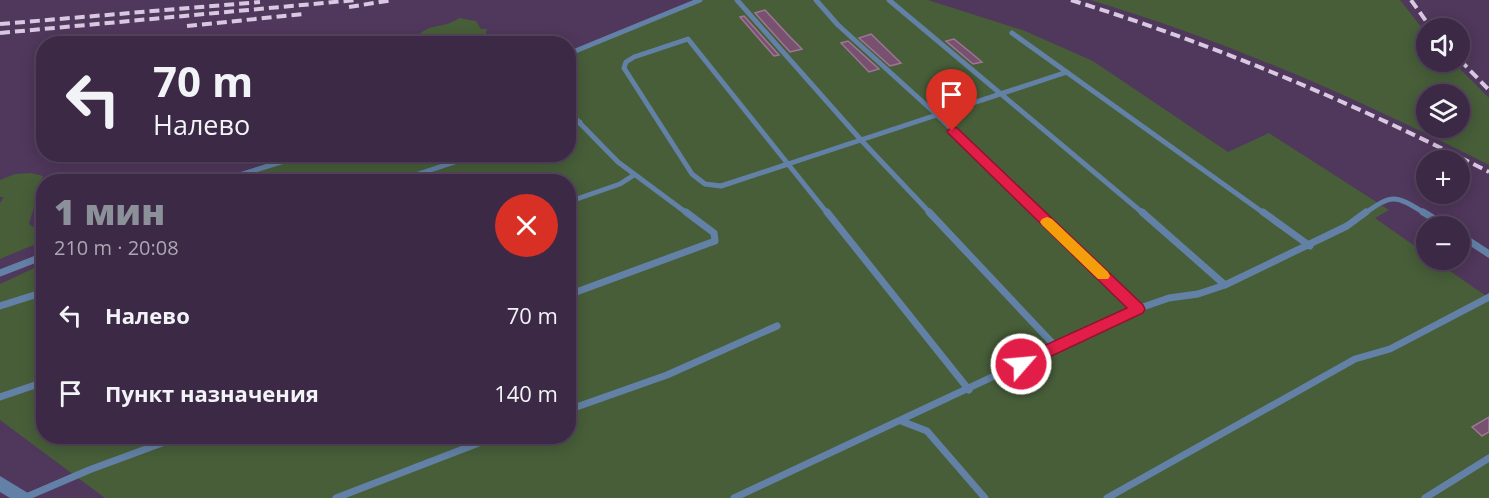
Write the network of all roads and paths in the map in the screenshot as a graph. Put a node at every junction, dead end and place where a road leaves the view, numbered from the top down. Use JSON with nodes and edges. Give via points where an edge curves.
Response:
{"nodes":[{"id":1,"x":700,"y":0,"type":"edge"},
{"id":2,"x":737,"y":0,"type":"edge"},
{"id":3,"x":816,"y":0,"type":"edge"},
{"id":4,"x":890,"y":0,"type":"edge"},
{"id":5,"x":1012,"y":33,"type":"dead end"},
{"id":6,"x":576,"y":51,"type":"edge"},
{"id":7,"x":1067,"y":72,"type":"junction"},
{"id":8,"x":1000,"y":93,"type":"junction"},
{"id":9,"x":936,"y":114,"type":"junction"},
{"id":10,"x":576,"y":118,"type":"edge"},
{"id":11,"x":580,"y":122,"type":"junction"},
{"id":12,"x":576,"y":123,"type":"edge"},
{"id":13,"x":861,"y":140,"type":"junction"},
{"id":14,"x":282,"y":162,"type":"edge"},
{"id":15,"x":455,"y":162,"type":"edge"},
{"id":16,"x":788,"y":165,"type":"junction"},
{"id":17,"x":243,"y":174,"type":"edge"},
{"id":18,"x":418,"y":174,"type":"edge"},
{"id":19,"x":634,"y":175,"type":"junction"},
{"id":20,"x":576,"y":199,"type":"edge"},
{"id":21,"x":1429,"y":216,"type":"edge"},
{"id":22,"x":1470,"y":242,"type":"edge"},
{"id":23,"x":1310,"y":246,"type":"junction"},
{"id":24,"x":1489,"y":254,"type":"edge"},
{"id":25,"x":36,"y":259,"type":"edge"},
{"id":26,"x":0,"y":273,"type":"edge"},
{"id":27,"x":1225,"y":285,"type":"junction"},
{"id":28,"x":576,"y":292,"type":"edge"},
{"id":29,"x":36,"y":295,"type":"edge"},
{"id":30,"x":1489,"y":297,"type":"edge"},
{"id":31,"x":0,"y":306,"type":"edge"},
{"id":32,"x":1137,"y":309,"type":"junction"},
{"id":33,"x":777,"y":326,"type":"dead end"},
{"id":34,"x":1055,"y":346,"type":"junction"},
{"id":35,"x":36,"y":385,"type":"edge"},
{"id":36,"x":969,"y":390,"type":"junction"},
{"id":37,"x":0,"y":397,"type":"edge"},
{"id":38,"x":576,"y":407,"type":"edge"},
{"id":39,"x":901,"y":421,"type":"junction"},
{"id":40,"x":159,"y":444,"type":"edge"},
{"id":41,"x":476,"y":444,"type":"edge"},
{"id":42,"x":1489,"y":458,"type":"edge"},
{"id":43,"x":0,"y":483,"type":"edge"},
{"id":44,"x":23,"y":498,"type":"edge"},
{"id":45,"x":336,"y":498,"type":"edge"},
{"id":46,"x":734,"y":498,"type":"edge"},
{"id":47,"x":985,"y":498,"type":"edge"},
{"id":48,"x":1107,"y":498,"type":"edge"},
{"id":49,"x":1425,"y":498,"type":"edge"}],
"edges":[{"from":1,"to":6,"type":"lane"},
{"from":2,"to":13,"type":"lane"},
{"from":3,"to":9,"type":"lane"},
{"from":4,"to":8,"type":"lane"},
{"from":5,"to":7,"type":"lane"},
{"from":7,"to":8,"type":"lane"},
{"from":7,"to":23,"type":"lane"},
{"from":8,"to":9,"type":"lane"},
{"from":8,"to":27,"type":"lane"},
{"from":9,"to":13,"type":"lane"},
{"from":9,"to":32,"type":"lane"},
{"from":10,"to":11,"type":"lane"},
{"from":11,"to":12,"type":"lane"},
{"from":11,"to":19,"type":"lane"},
{"from":13,"to":16,"type":"lane"},
{"from":13,"to":34,"type":"lane"},
{"from":14,"to":17,"type":"lane"},
{"from":15,"to":18,"type":"lane"},
{"from":16,"to":16,"type":"lane","via":[[722,186],[711,188],[701,184],[624,68],[626,62],[688,39]]},
{"from":16,"to":36,"type":"lane"},
{"from":19,"to":20,"type":"lane"},
{"from":19,"to":28,"type":"lane","via":[[714,233],[715,240]]},
{"from":21,"to":23,"type":"lane","via":[[1397,199],[1385,200]]},
{"from":22,"to":24,"type":"lane"},
{"from":23,"to":27,"type":"lane"},
{"from":25,"to":26,"type":"lane"},
{"from":27,"to":32,"type":"lane"},
{"from":29,"to":31,"type":"lane"},
{"from":30,"to":48,"type":"lane","via":[[1390,349],[1355,359]]},
{"from":32,"to":34,"type":"lane"},
{"from":33,"to":38,"type":"lane","via":[[666,375]]},
{"from":34,"to":36,"type":"lane"},
{"from":35,"to":37,"type":"lane"},
{"from":36,"to":39,"type":"lane"},
{"from":39,"to":46,"type":"lane"},
{"from":39,"to":47,"type":"lane","via":[[927,431]]},
{"from":40,"to":44,"type":"lane"},
{"from":41,"to":45,"type":"lane"},
{"from":42,"to":49,"type":"lane"},
{"from":43,"to":44,"type":"street"}]}
